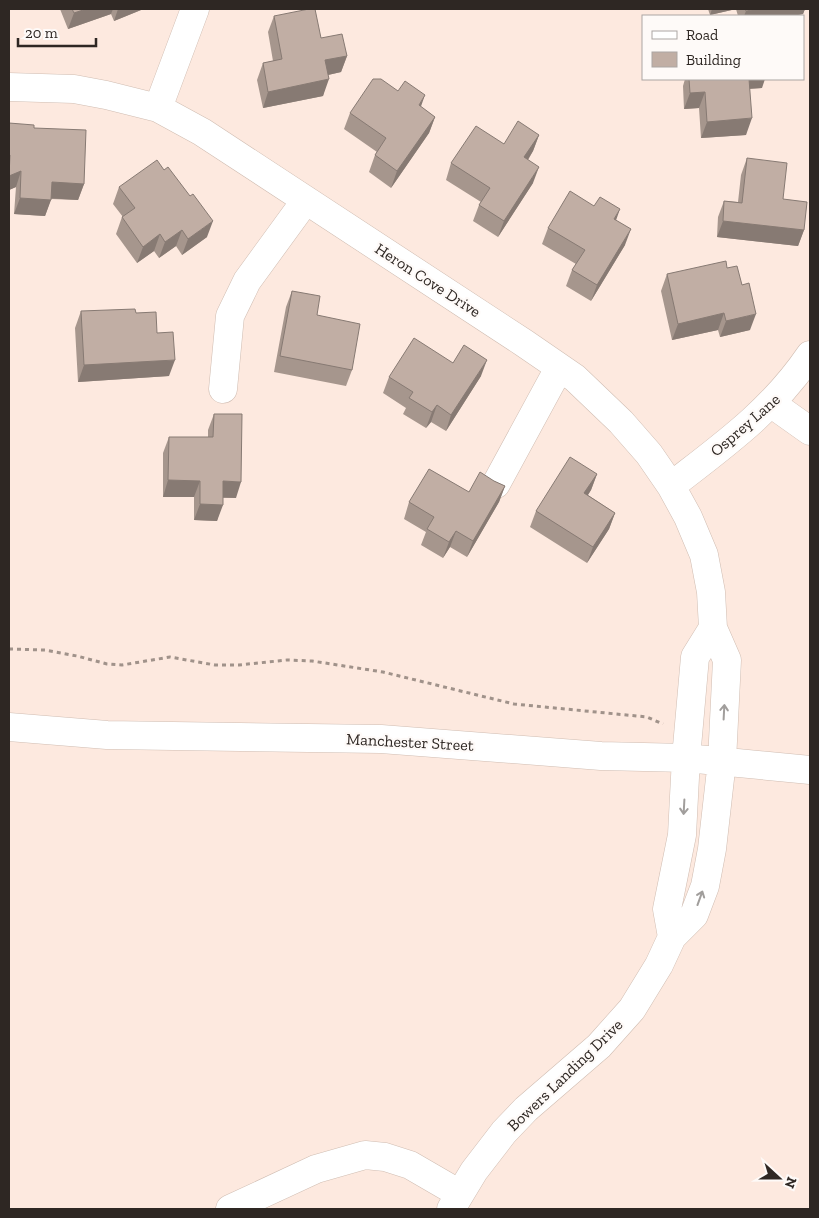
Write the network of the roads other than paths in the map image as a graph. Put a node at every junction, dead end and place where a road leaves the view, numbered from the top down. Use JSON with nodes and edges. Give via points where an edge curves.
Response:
{"nodes":[{"id":1,"x":195,"y":9,"type":"edge"},
{"id":2,"x":9,"y":87,"type":"edge"},
{"id":3,"x":158,"y":108,"type":"junction"},
{"id":4,"x":306,"y":200,"type":"junction"},
{"id":5,"x":810,"y":354,"type":"edge"},
{"id":6,"x":559,"y":368,"type":"junction"},
{"id":7,"x":223,"y":389,"type":"dead end"},
{"id":8,"x":772,"y":404,"type":"junction"},
{"id":9,"x":810,"y":431,"type":"edge"},
{"id":10,"x":496,"y":484,"type":"edge"},
{"id":11,"x":671,"y":486,"type":"junction"},
{"id":12,"x":713,"y":628,"type":"junction"},
{"id":13,"x":9,"y":726,"type":"edge"},
{"id":14,"x":686,"y":758,"type":"junction"},
{"id":15,"x":722,"y":761,"type":"junction"},
{"id":16,"x":810,"y":770,"type":"edge"},
{"id":17,"x":672,"y":937,"type":"junction"},
{"id":18,"x":456,"y":1201,"type":"edge"},
{"id":19,"x":230,"y":1209,"type":"edge"}],
"edges":[{"from":1,"to":3,"type":"street"},
{"from":2,"to":3,"type":"street","name":"Heron Cove Drive","via":[[74,89]]},
{"from":3,"to":4,"type":"street","name":"Heron Cove Drive","via":[[202,132]]},
{"from":4,"to":6,"type":"street","name":"Heron Cove Drive"},
{"from":4,"to":7,"type":"street","via":[[247,280],[230,316]]},
{"from":5,"to":8,"type":"street","name":"Osprey Lane"},
{"from":6,"to":10,"type":"street"},
{"from":6,"to":11,"type":"street","name":"Heron Cove Drive","via":[[575,378],[621,422]]},
{"from":8,"to":9,"type":"street"},
{"from":8,"to":11,"type":"street","name":"Osprey Lane"},
{"from":11,"to":12,"type":"street","name":"Heron Cove Drive","via":[[704,555]]},
{"from":12,"to":14,"type":"street","via":[[695,657]]},
{"from":15,"to":12,"type":"street","name":"Heron Cove Drive","one_way":true,"via":[[727,660]]},
{"from":13,"to":14,"type":"street","name":"Manchester Street","via":[[108,735],[381,739],[601,756]]},
{"from":14,"to":15,"type":"street","name":"Manchester Street"},
{"from":14,"to":17,"type":"street","one_way":true,"via":[[682,835],[667,909]]},
{"from":15,"to":16,"type":"street","name":"Manchester Street"},
{"from":17,"to":15,"type":"street","name":"Bowers Landing Drive","one_way":true,"via":[[694,914],[705,886]]},
{"from":17,"to":18,"type":"street","name":"Bowers Landing Drive","via":[[632,1008],[598,1046],[515,1121],[489,1150]]},
{"from":18,"to":19,"type":"street","via":[[410,1165],[365,1155],[316,1169]]}]}
